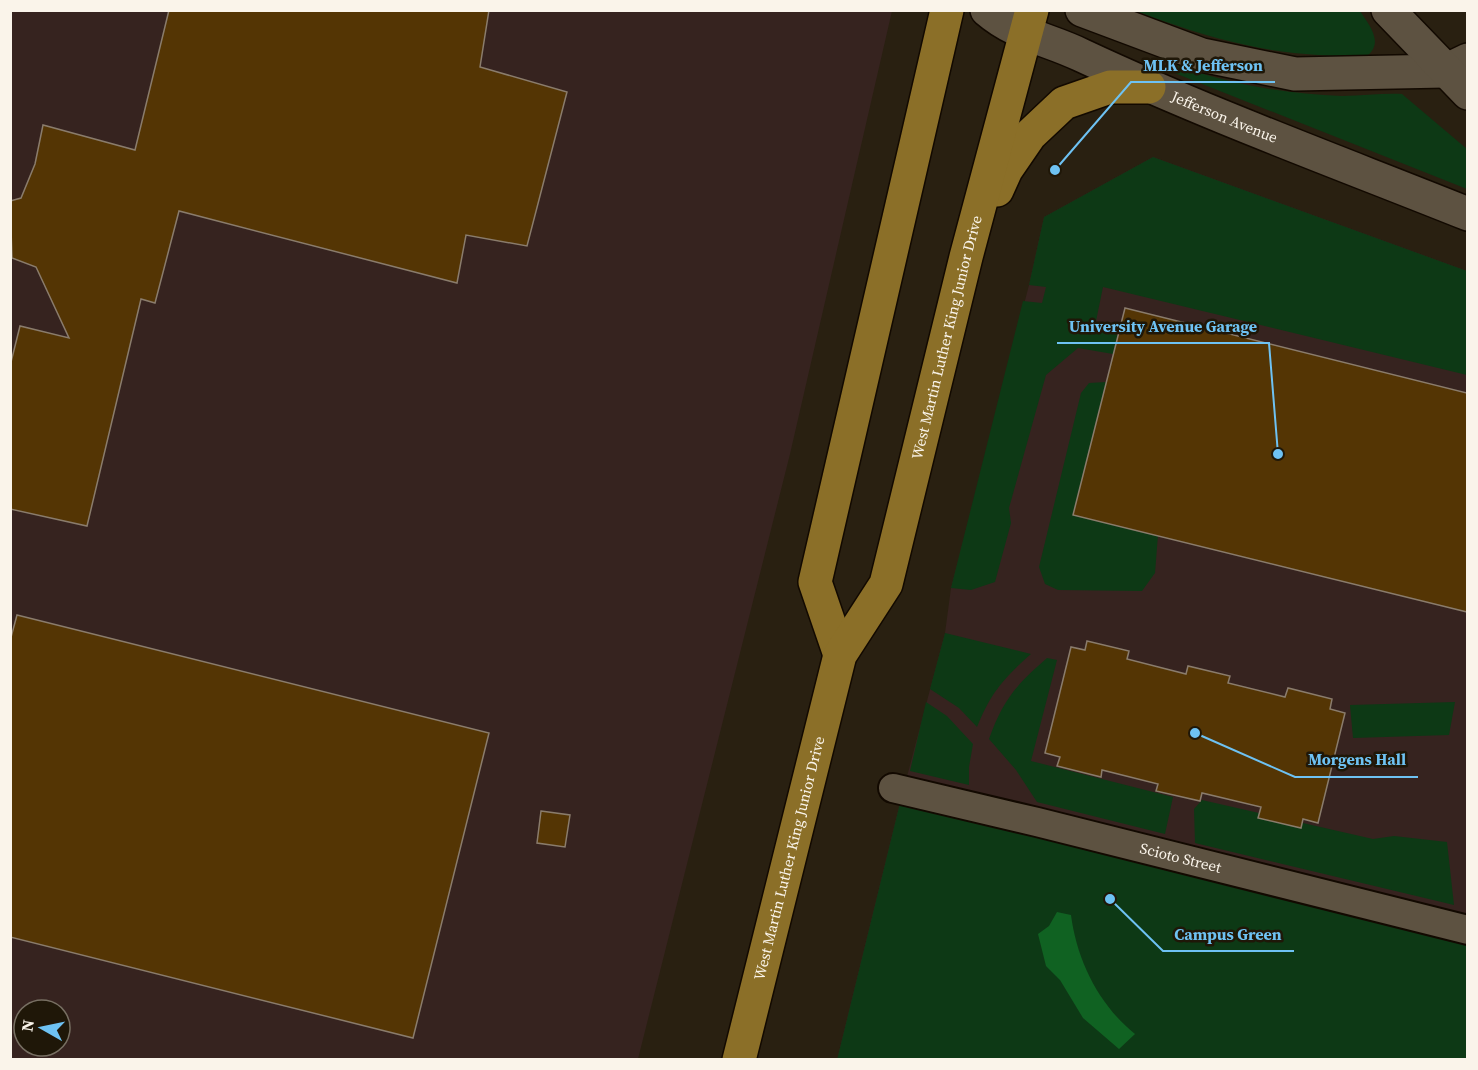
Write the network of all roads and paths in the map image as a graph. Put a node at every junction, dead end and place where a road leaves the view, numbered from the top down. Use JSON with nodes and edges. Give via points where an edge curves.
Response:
{"nodes":[{"id":1,"x":947,"y":10,"type":"edge"},
{"id":2,"x":987,"y":10,"type":"edge"},
{"id":3,"x":1082,"y":10,"type":"edge"},
{"id":4,"x":1388,"y":10,"type":"edge"},
{"id":5,"x":1029,"y":23,"type":"edge"},
{"id":6,"x":1460,"y":75,"type":"edge"},
{"id":7,"x":1149,"y":87,"type":"junction"},
{"id":8,"x":1467,"y":214,"type":"edge"},
{"id":9,"x":966,"y":257,"type":"junction"},
{"id":10,"x":840,"y":655,"type":"junction"},
{"id":11,"x":893,"y":788,"type":"dead end"},
{"id":12,"x":1467,"y":930,"type":"edge"},
{"id":13,"x":739,"y":1059,"type":"edge"}],
"edges":[{"from":1,"to":10,"type":"main road","via":[[815,582]]},
{"from":2,"to":5,"type":"street","name":"Jefferson Avenue"},
{"from":3,"to":6,"type":"street","via":[[1202,56],[1295,74]]},
{"from":4,"to":6,"type":"street"},
{"from":5,"to":7,"type":"street","name":"Jefferson Avenue","via":[[1065,48]]},
{"from":5,"to":9,"type":"main road","name":"West Martin Luther King Junior Drive"},
{"from":7,"to":8,"type":"street","name":"Jefferson Avenue"},
{"from":7,"to":9,"type":"main road","via":[[1110,87],[1064,103],[1047,118],[1006,170]]},
{"from":9,"to":10,"type":"main road","name":"West Martin Luther King Junior Drive","via":[[886,584]]},
{"from":10,"to":13,"type":"main road","name":"West Martin Luther King Junior Drive"},
{"from":11,"to":12,"type":"street","name":"Scioto Street"}]}
